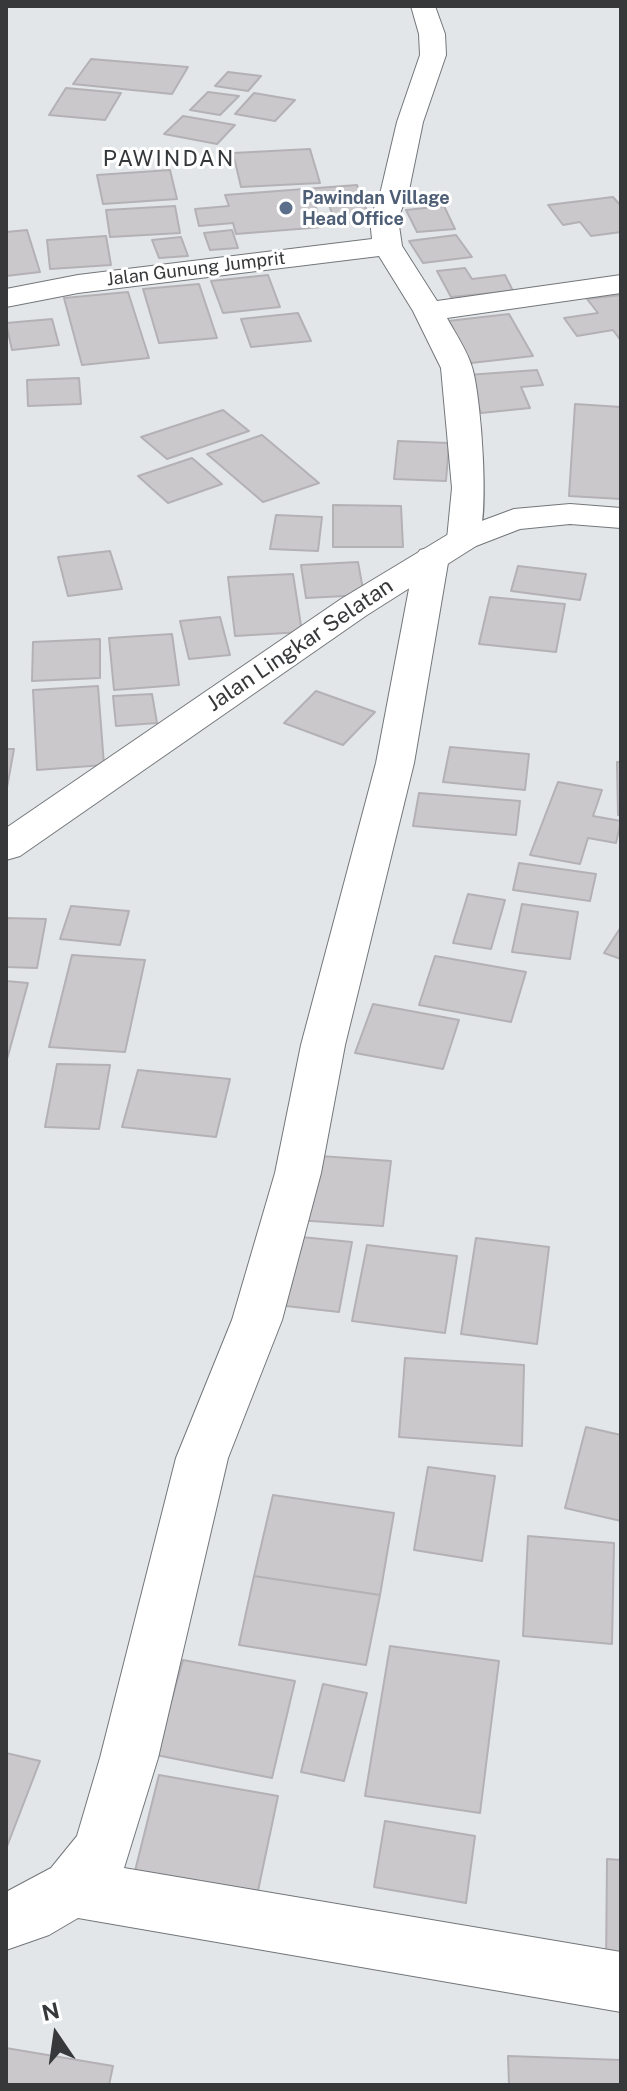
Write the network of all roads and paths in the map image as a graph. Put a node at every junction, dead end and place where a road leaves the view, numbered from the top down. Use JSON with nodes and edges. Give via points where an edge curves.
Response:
{"nodes":[{"id":1,"x":423,"y":6,"type":"edge"},
{"id":2,"x":387,"y":246,"type":"junction"},
{"id":3,"x":621,"y":284,"type":"edge"},
{"id":4,"x":6,"y":298,"type":"edge"},
{"id":5,"x":428,"y":311,"type":"junction"},
{"id":6,"x":621,"y":518,"type":"edge"},
{"id":7,"x":448,"y":548,"type":"junction"},
{"id":8,"x":6,"y":847,"type":"edge"},
{"id":9,"x":72,"y":1888,"type":"junction"},
{"id":10,"x":6,"y":1921,"type":"edge"},
{"id":11,"x":621,"y":1982,"type":"edge"}],
"edges":[{"from":1,"to":2,"type":"street","via":[[433,55],[384,219]]},
{"from":2,"to":4,"type":"street","name":"Jalan Gunung Jumprit","via":[[78,284]]},
{"from":2,"to":5,"type":"street"},
{"from":3,"to":5,"type":"street"},
{"from":5,"to":7,"type":"street","via":[[457,368],[469,488]]},
{"from":6,"to":7,"type":"street","name":"Jalan Lingkar Selatan","via":[[570,514],[514,519]]},
{"from":7,"to":8,"type":"street","name":"Jalan Lingkar Selatan"},
{"from":7,"to":9,"type":"street","via":[[323,1045],[298,1173],[257,1320],[202,1458],[102,1851]]},
{"from":9,"to":10,"type":"street"},
{"from":9,"to":11,"type":"street"}]}
